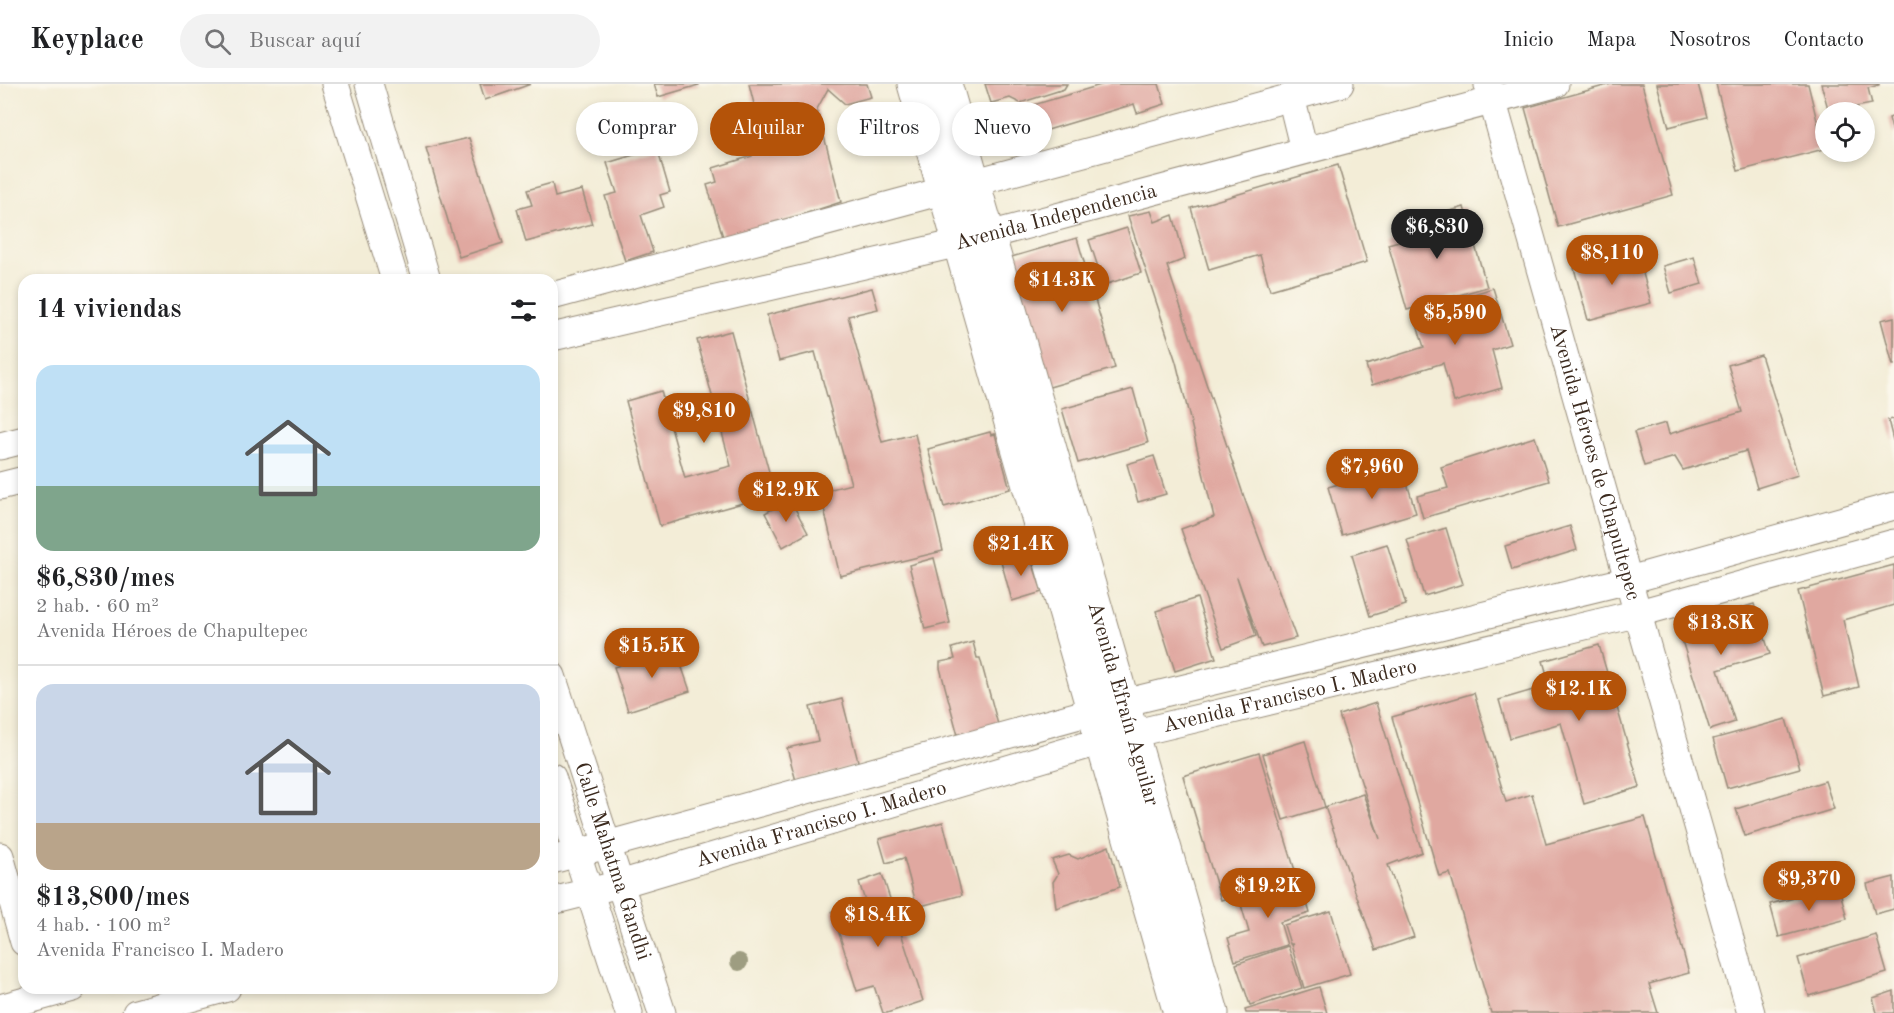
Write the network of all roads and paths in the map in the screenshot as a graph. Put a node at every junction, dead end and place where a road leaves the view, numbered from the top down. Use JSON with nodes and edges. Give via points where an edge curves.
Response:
{"nodes":[{"id":1,"x":335,"y":84,"type":"edge"},
{"id":2,"x":369,"y":84,"type":"edge"},
{"id":3,"x":914,"y":84,"type":"edge"},
{"id":4,"x":945,"y":84,"type":"edge"},
{"id":5,"x":1340,"y":84,"type":"edge"},
{"id":6,"x":1555,"y":84,"type":"edge"},
{"id":7,"x":1489,"y":93,"type":"edge"},
{"id":8,"x":1290,"y":97,"type":"junction"},
{"id":9,"x":1304,"y":150,"type":"junction"},
{"id":10,"x":959,"y":187,"type":"junction"},
{"id":11,"x":973,"y":238,"type":"junction"},
{"id":12,"x":393,"y":274,"type":"edge"},
{"id":13,"x":425,"y":274,"type":"edge"},
{"id":14,"x":558,"y":294,"type":"edge"},
{"id":15,"x":558,"y":336,"type":"edge"},
{"id":16,"x":18,"y":442,"type":"edge"},
{"id":17,"x":0,"y":446,"type":"edge"},
{"id":18,"x":18,"y":482,"type":"edge"},
{"id":19,"x":0,"y":486,"type":"edge"},
{"id":20,"x":1894,"y":506,"type":"edge"},
{"id":21,"x":1894,"y":543,"type":"edge"},
{"id":22,"x":1629,"y":580,"type":"junction"},
{"id":23,"x":1639,"y":613,"type":"junction"},
{"id":24,"x":558,"y":695,"type":"edge"},
{"id":25,"x":1113,"y":723,"type":"junction"},
{"id":26,"x":558,"y":817,"type":"edge"},
{"id":27,"x":607,"y":846,"type":"junction"},
{"id":28,"x":0,"y":856,"type":"edge"},
{"id":29,"x":564,"y":857,"type":"edge"},
{"id":30,"x":620,"y":884,"type":"junction"},
{"id":31,"x":589,"y":891,"type":"junction"},
{"id":32,"x":558,"y":899,"type":"edge"},
{"id":33,"x":18,"y":920,"type":"edge"},
{"id":34,"x":56,"y":994,"type":"edge"},
{"id":35,"x":205,"y":994,"type":"edge"},
{"id":36,"x":40,"y":1000,"type":"edge"},
{"id":37,"x":0,"y":1008,"type":"edge"},
{"id":38,"x":135,"y":1013,"type":"edge"},
{"id":39,"x":629,"y":1013,"type":"edge"},
{"id":40,"x":662,"y":1013,"type":"edge"},
{"id":41,"x":1179,"y":1013,"type":"edge"},
{"id":42,"x":1212,"y":1013,"type":"edge"},
{"id":43,"x":1751,"y":1013,"type":"edge"}],
"edges":[{"from":1,"to":12,"type":"street"},
{"from":2,"to":13,"type":"street"},
{"from":3,"to":10,"type":"main road","name":"Avenida Efraín Aguilar"},
{"from":4,"to":10,"type":"main road","name":"Avenida Efraín Aguilar"},
{"from":5,"to":8,"type":"street"},
{"from":6,"to":7,"type":"street","name":"Avenida Independencia"},
{"from":7,"to":9,"type":"street","name":"Avenida Independencia"},
{"from":7,"to":22,"type":"street","name":"Avenida Héroes de Chapultepec"},
{"from":8,"to":9,"type":"street"},
{"from":8,"to":10,"type":"street"},
{"from":9,"to":11,"type":"street","name":"Avenida Independencia"},
{"from":10,"to":11,"type":"main road","name":"Avenida Efraín Aguilar"},
{"from":10,"to":14,"type":"street"},
{"from":11,"to":15,"type":"street","name":"Avenida Independencia"},
{"from":11,"to":25,"type":"main road","name":"Avenida Efraín Aguilar"},
{"from":16,"to":17,"type":"street"},
{"from":18,"to":19,"type":"street"},
{"from":20,"to":22,"type":"street","name":"Avenida Francisco I. Madero"},
{"from":21,"to":23,"type":"street","name":"Avenida Francisco I. Madero"},
{"from":22,"to":23,"type":"street","name":"Avenida Héroes de Chapultepec"},
{"from":22,"to":25,"type":"street","name":"Avenida Francisco I. Madero"},
{"from":23,"to":25,"type":"street","name":"Avenida Francisco I. Madero"},
{"from":23,"to":43,"type":"street","name":"Avenida Héroes de Chapultepec"},
{"from":24,"to":27,"type":"street","name":"Calle Mahatma Gandhi"},
{"from":25,"to":27,"type":"street","name":"Avenida Francisco I. Madero"},
{"from":25,"to":30,"type":"street","name":"Avenida Francisco I. Madero"},
{"from":25,"to":41,"type":"main road","name":"Avenida Efraín Aguilar"},
{"from":25,"to":42,"type":"main road","name":"Avenida Efraín Aguilar"},
{"from":26,"to":29,"type":"street","name":"Calle Mahatma Gandhi"},
{"from":27,"to":29,"type":"street","name":"Avenida Francisco I. Madero"},
{"from":27,"to":30,"type":"street","name":"Calle Mahatma Gandhi"},
{"from":28,"to":33,"type":"street"},
{"from":29,"to":31,"type":"street","name":"Calle Mahatma Gandhi"},
{"from":30,"to":31,"type":"street","name":"Avenida Francisco I. Madero"},
{"from":30,"to":40,"type":"street","name":"Calle Mahatma Gandhi"},
{"from":31,"to":32,"type":"street","name":"Avenida Francisco I. Madero"},
{"from":31,"to":39,"type":"street","name":"Calle Mahatma Gandhi"},
{"from":34,"to":36,"type":"street"},
{"from":35,"to":38,"type":"street"},
{"from":36,"to":37,"type":"street"}]}
